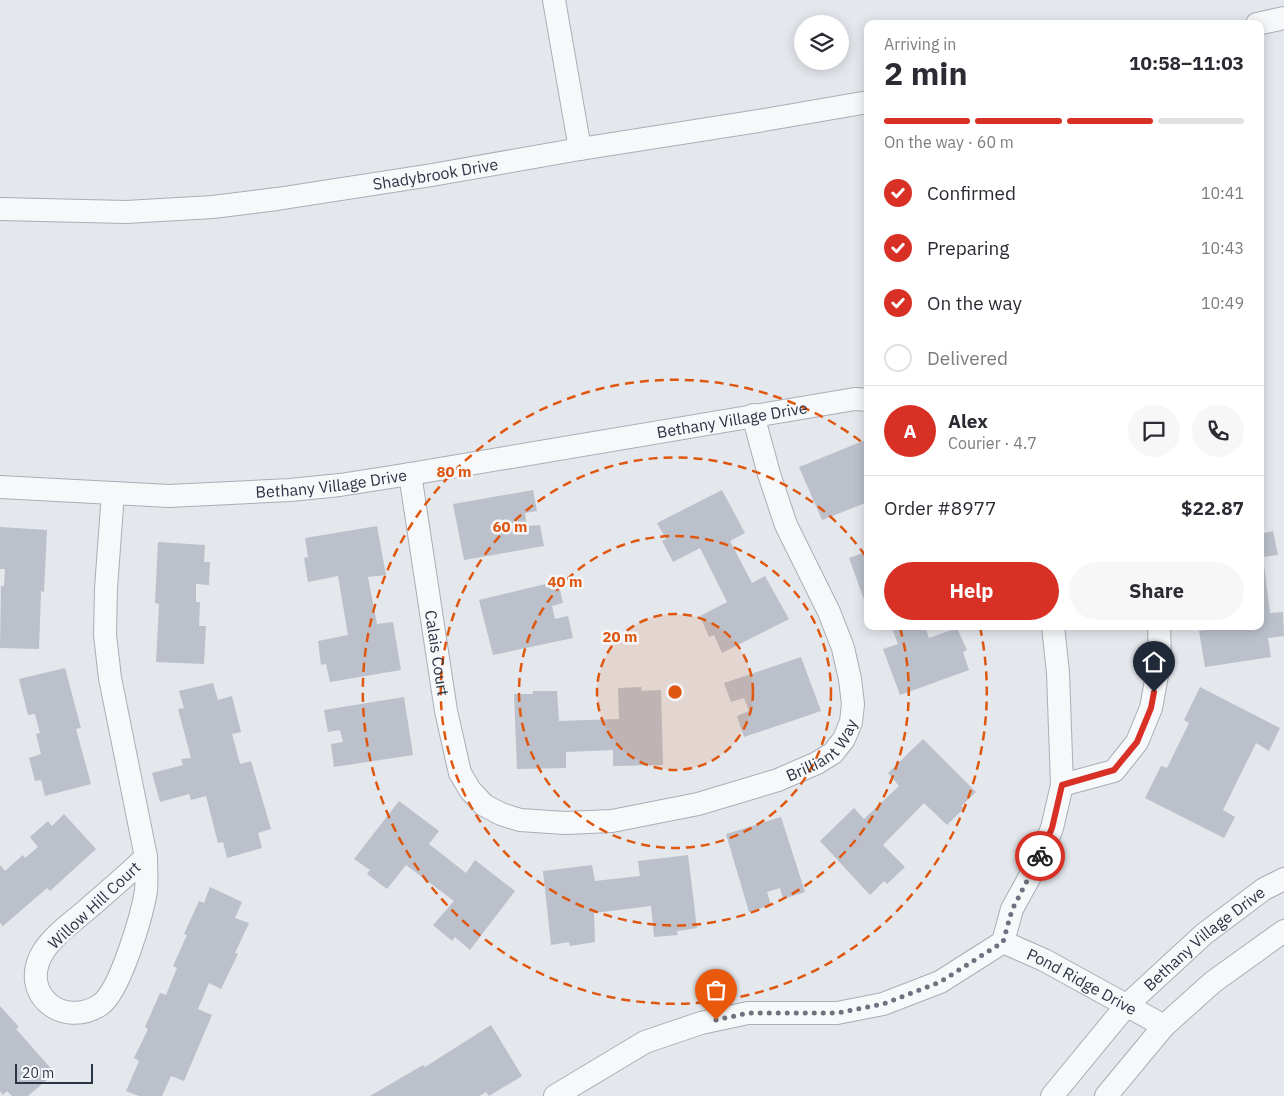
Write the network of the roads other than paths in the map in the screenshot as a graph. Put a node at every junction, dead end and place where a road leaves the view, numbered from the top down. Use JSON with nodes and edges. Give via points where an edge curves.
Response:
{"nodes":[{"id":1,"x":554,"y":0,"type":"edge"},
{"id":2,"x":1284,"y":18,"type":"edge"},
{"id":3,"x":1264,"y":22,"type":"edge"},
{"id":4,"x":864,"y":103,"type":"edge"},
{"id":5,"x":580,"y":149,"type":"junction"},
{"id":6,"x":0,"y":209,"type":"edge"},
{"id":7,"x":864,"y":400,"type":"edge"},
{"id":8,"x":753,"y":415,"type":"junction"},
{"id":9,"x":410,"y":474,"type":"junction"},
{"id":10,"x":0,"y":487,"type":"edge"},
{"id":11,"x":113,"y":493,"type":"junction"},
{"id":12,"x":1053,"y":630,"type":"edge"},
{"id":13,"x":1160,"y":630,"type":"edge"},
{"id":14,"x":1062,"y":785,"type":"junction"},
{"id":15,"x":501,"y":814,"type":"joint"},
{"id":16,"x":146,"y":857,"type":"junction"},
{"id":17,"x":1284,"y":879,"type":"edge"},
{"id":18,"x":1284,"y":931,"type":"edge"},
{"id":19,"x":1003,"y":942,"type":"junction"},
{"id":20,"x":1126,"y":1006,"type":"junction"},
{"id":21,"x":1164,"y":1026,"type":"junction"},
{"id":22,"x":555,"y":1096,"type":"edge"},
{"id":23,"x":1052,"y":1096,"type":"edge"},
{"id":24,"x":1106,"y":1096,"type":"edge"}],
"edges":[{"from":1,"to":5,"type":"street"},
{"from":2,"to":3,"type":"street"},
{"from":4,"to":5,"type":"street","name":"Shadybrook Drive"},
{"from":5,"to":6,"type":"street","name":"Shadybrook Drive","via":[[213,207],[126,212]]},
{"from":7,"to":8,"type":"street","name":"Bethany Village Drive"},
{"from":8,"to":9,"type":"street","name":"Bethany Village Drive"},
{"from":8,"to":15,"type":"street","name":"Brilliant Way","via":[[786,525],[843,648],[853,704],[851,722],[844,739],[833,753],[817,764],[778,780],[698,804],[612,821],[520,820]]},
{"from":9,"to":11,"type":"street","name":"Bethany Village Drive","via":[[282,491],[169,496]]},
{"from":9,"to":15,"type":"street","name":"Calais Court","via":[[456,760],[470,790]]},
{"from":10,"to":11,"type":"street","name":"Bethany Village Drive"},
{"from":11,"to":16,"type":"street","name":"Willow Hill Court","via":[[106,635],[110,678]]},
{"from":12,"to":14,"type":"street"},
{"from":13,"to":14,"type":"street","via":[[1160,659],[1151,708],[1137,742],[1114,770]]},
{"from":14,"to":19,"type":"street","via":[[1052,828],[1012,910]]},
{"from":16,"to":16,"type":"street","name":"Willow Hill Court","via":[[57,935],[44,951],[35,970],[36,985],[42,997],[56,1009],[88,1011],[112,994],[143,907]]},
{"from":17,"to":20,"type":"street","name":"Bethany Village Drive","via":[[1264,889],[1204,934]]},
{"from":18,"to":21,"type":"street","via":[[1213,982]]},
{"from":19,"to":20,"type":"street","name":"Pond Ridge Drive","via":[[1044,960]]},
{"from":19,"to":22,"type":"street","via":[[940,982],[883,1004],[837,1013],[748,1013],[701,1023],[646,1042]]},
{"from":20,"to":21,"type":"street","name":"Pond Ridge Drive"},
{"from":20,"to":23,"type":"street","name":"Bethany Village Drive"},
{"from":21,"to":24,"type":"street"}]}
